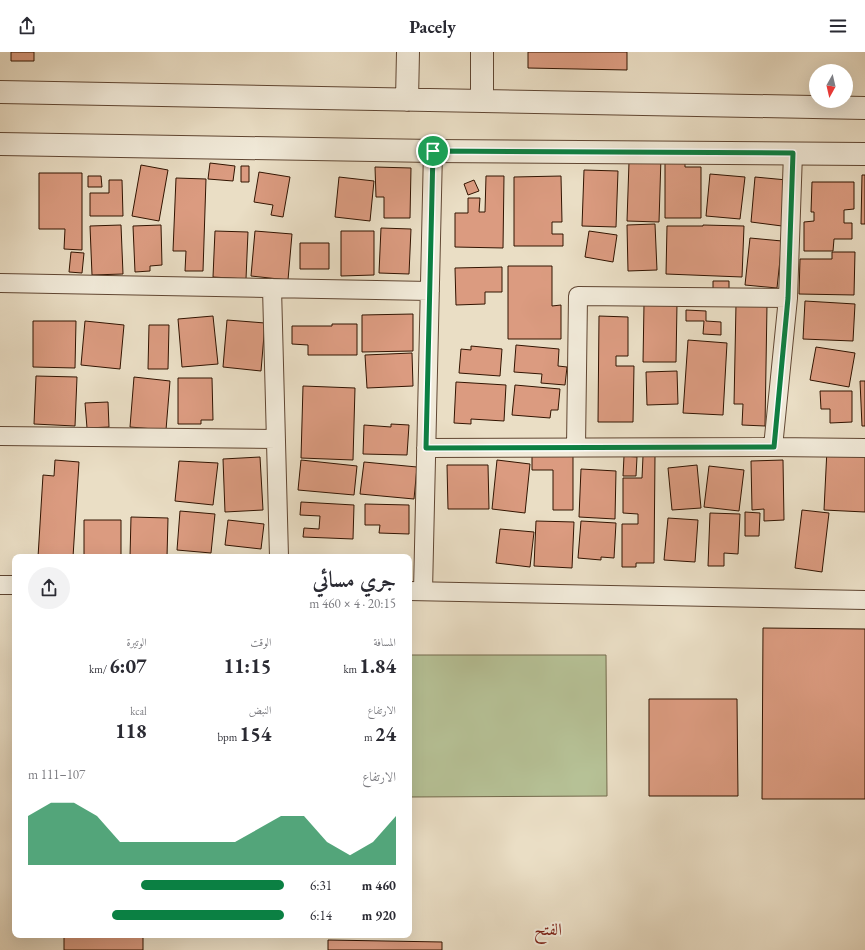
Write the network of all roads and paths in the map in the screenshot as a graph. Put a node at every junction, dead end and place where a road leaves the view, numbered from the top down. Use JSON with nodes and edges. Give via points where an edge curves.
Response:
{"nodes":[{"id":1,"x":408,"y":52,"type":"edge"},
{"id":2,"x":482,"y":52,"type":"edge"},
{"id":3,"x":0,"y":92,"type":"edge"},
{"id":4,"x":407,"y":100,"type":"junction"},
{"id":5,"x":482,"y":101,"type":"junction"},
{"id":6,"x":865,"y":108,"type":"edge"},
{"id":7,"x":0,"y":144,"type":"edge"},
{"id":8,"x":433,"y":151,"type":"junction"},
{"id":9,"x":793,"y":153,"type":"junction"},
{"id":10,"x":865,"y":154,"type":"edge"},
{"id":11,"x":0,"y":283,"type":"edge"},
{"id":12,"x":272,"y":288,"type":"junction"},
{"id":13,"x":430,"y":291,"type":"junction"},
{"id":14,"x":788,"y":298,"type":"junction"},
{"id":15,"x":0,"y":436,"type":"edge"},
{"id":16,"x":276,"y":439,"type":"junction"},
{"id":17,"x":576,"y":447,"type":"junction"},
{"id":18,"x":774,"y":447,"type":"junction"},
{"id":19,"x":426,"y":448,"type":"junction"},
{"id":20,"x":865,"y":448,"type":"edge"},
{"id":21,"x":279,"y":554,"type":"edge"},
{"id":22,"x":0,"y":585,"type":"edge"},
{"id":23,"x":12,"y":585,"type":"edge"},
{"id":24,"x":416,"y":591,"type":"edge"},
{"id":25,"x":865,"y":600,"type":"edge"}],
"edges":[{"from":1,"to":4,"type":"street"},
{"from":2,"to":5,"type":"street"},
{"from":3,"to":4,"type":"street"},
{"from":4,"to":5,"type":"street"},
{"from":5,"to":6,"type":"street"},
{"from":7,"to":8,"type":"street"},
{"from":8,"to":9,"type":"street"},
{"from":8,"to":13,"type":"street"},
{"from":9,"to":10,"type":"street"},
{"from":9,"to":14,"type":"street"},
{"from":11,"to":12,"type":"street"},
{"from":12,"to":13,"type":"street"},
{"from":12,"to":16,"type":"street"},
{"from":13,"to":19,"type":"street"},
{"from":14,"to":17,"type":"street","via":[[578,296]]},
{"from":14,"to":18,"type":"street"},
{"from":15,"to":16,"type":"street"},
{"from":16,"to":21,"type":"street"},
{"from":17,"to":18,"type":"street"},
{"from":17,"to":19,"type":"street"},
{"from":18,"to":20,"type":"street"},
{"from":19,"to":24,"type":"street"},
{"from":22,"to":23,"type":"street"},
{"from":24,"to":25,"type":"street"}]}
